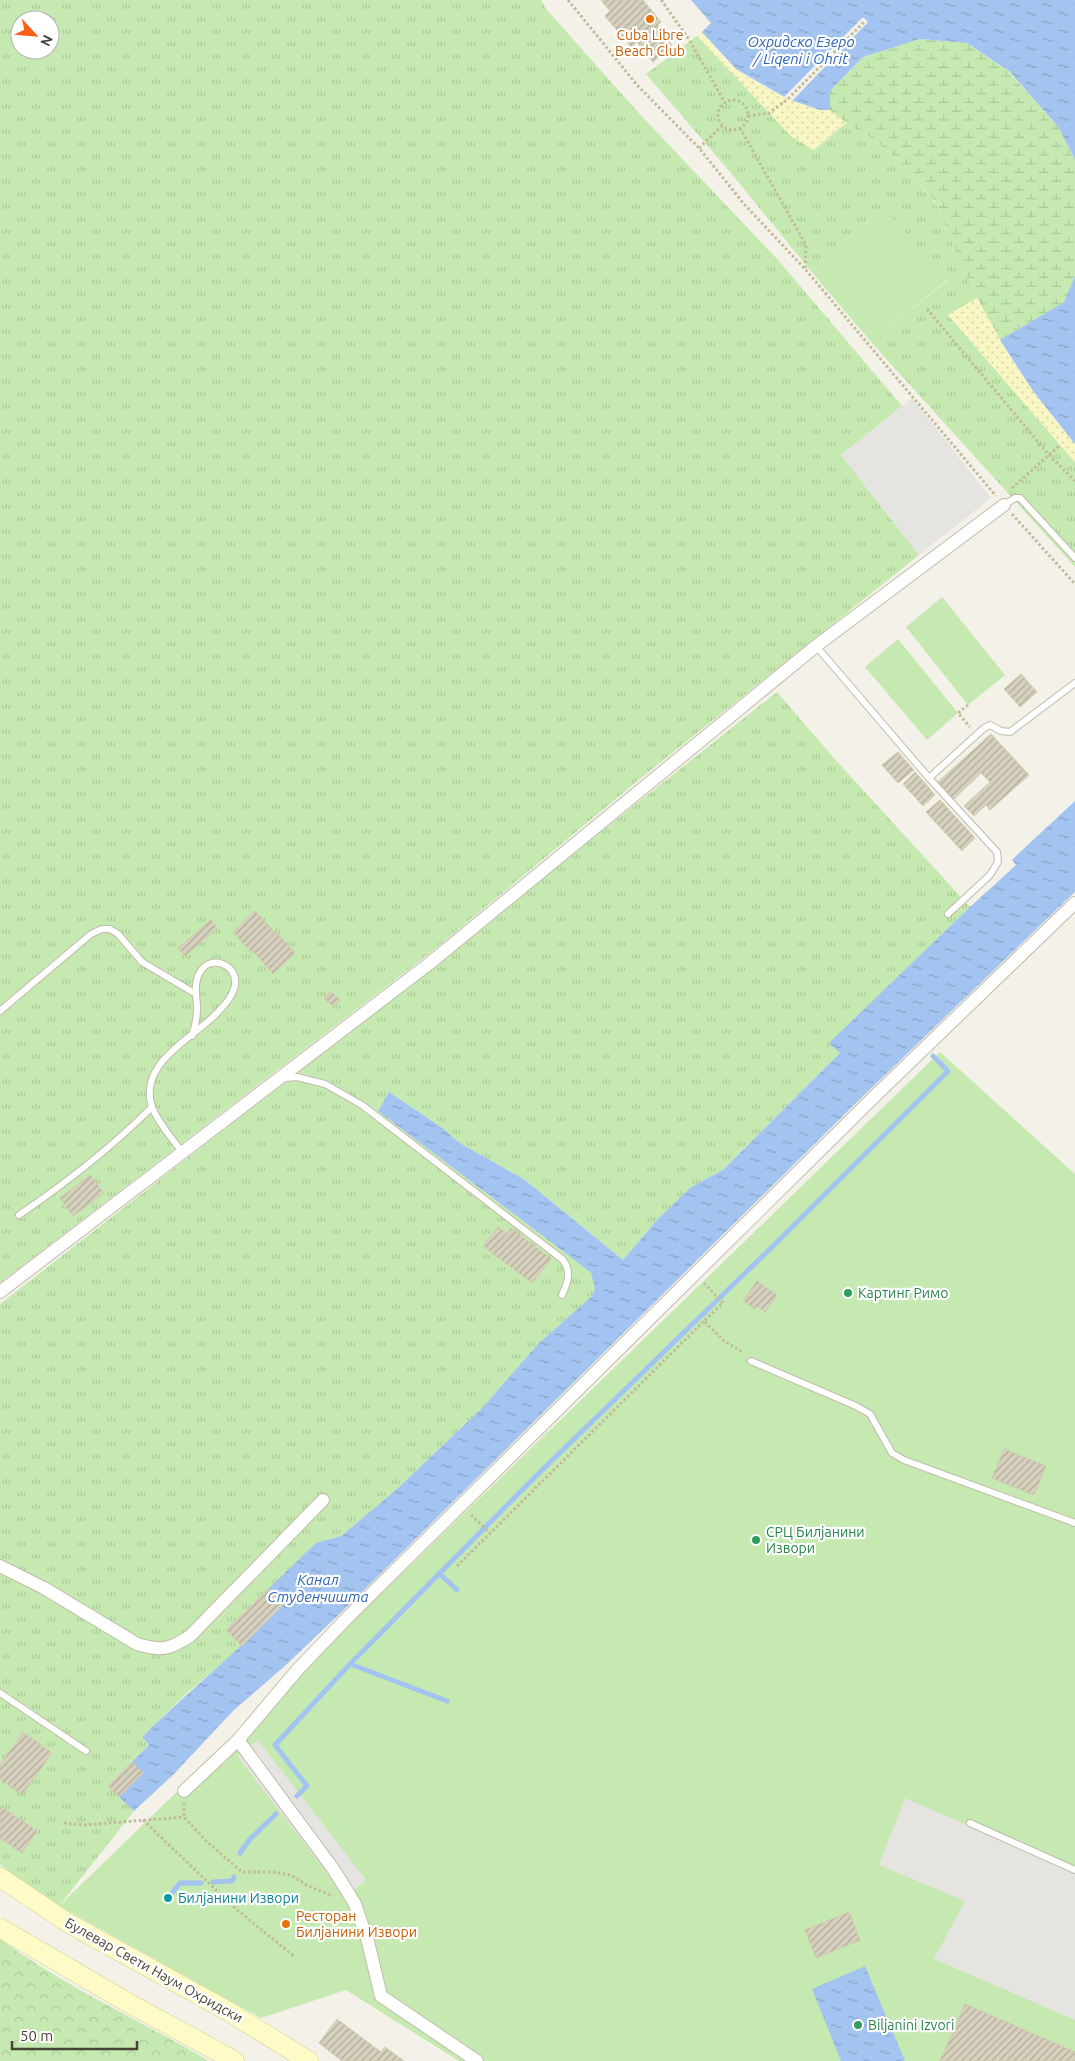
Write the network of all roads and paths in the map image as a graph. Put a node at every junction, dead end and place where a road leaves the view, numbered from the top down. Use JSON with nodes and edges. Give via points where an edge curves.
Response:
{"nodes":[{"id":1,"x":568,"y":0,"type":"edge"},
{"id":2,"x":663,"y":0,"type":"edge"},
{"id":3,"x":865,"y":21,"type":"dead end"},
{"id":4,"x":725,"y":103,"type":"junction"},
{"id":5,"x":748,"y":116,"type":"junction"},
{"id":6,"x":722,"y":126,"type":"junction"},
{"id":7,"x":740,"y":128,"type":"junction"},
{"id":8,"x":699,"y":148,"type":"junction"},
{"id":9,"x":805,"y":269,"type":"junction"},
{"id":10,"x":927,"y":310,"type":"dead end"},
{"id":11,"x":1060,"y":445,"type":"dead end"},
{"id":12,"x":1049,"y":454,"type":"junction"},
{"id":13,"x":1075,"y":481,"type":"edge"},
{"id":14,"x":1002,"y":502,"type":"junction"},
{"id":15,"x":1075,"y":558,"type":"edge"},
{"id":16,"x":1075,"y":584,"type":"edge"},
{"id":17,"x":816,"y":646,"type":"junction"},
{"id":18,"x":1075,"y":683,"type":"edge"},
{"id":19,"x":968,"y":705,"type":"dead end"},
{"id":20,"x":976,"y":734,"type":"junction"},
{"id":21,"x":929,"y":778,"type":"junction"},
{"id":22,"x":1075,"y":903,"type":"edge"},
{"id":23,"x":948,"y":914,"type":"dead end"},
{"id":24,"x":196,"y":994,"type":"junction"},
{"id":25,"x":0,"y":1011,"type":"edge"},
{"id":26,"x":192,"y":1036,"type":"junction"},
{"id":27,"x":278,"y":1078,"type":"junction"},
{"id":28,"x":152,"y":1107,"type":"junction"},
{"id":29,"x":182,"y":1152,"type":"junction"},
{"id":30,"x":19,"y":1215,"type":"dead end"},
{"id":31,"x":0,"y":1292,"type":"edge"},
{"id":32,"x":712,"y":1292,"type":"dead end"},
{"id":33,"x":562,"y":1295,"type":"dead end"},
{"id":34,"x":704,"y":1321,"type":"junction"},
{"id":35,"x":751,"y":1360,"type":"joint"},
{"id":36,"x":322,"y":1500,"type":"dead end"},
{"id":37,"x":479,"y":1522,"type":"dead end"},
{"id":38,"x":1075,"y":1523,"type":"edge"},
{"id":39,"x":490,"y":1533,"type":"junction"},
{"id":40,"x":0,"y":1566,"type":"edge"},
{"id":41,"x":458,"y":1566,"type":"dead end"},
{"id":42,"x":0,"y":1693,"type":"edge"},
{"id":43,"x":238,"y":1740,"type":"junction"},
{"id":44,"x":86,"y":1752,"type":"dead end"},
{"id":45,"x":184,"y":1791,"type":"joint"},
{"id":46,"x":184,"y":1817,"type":"junction"},
{"id":47,"x":143,"y":1820,"type":"junction"},
{"id":48,"x":64,"y":1823,"type":"dead end"},
{"id":49,"x":970,"y":1823,"type":"dead end"},
{"id":50,"x":1075,"y":1870,"type":"edge"},
{"id":51,"x":0,"y":1877,"type":"edge"},
{"id":52,"x":355,"y":1904,"type":"junction"},
{"id":53,"x":0,"y":1928,"type":"edge"},
{"id":54,"x":295,"y":1957,"type":"dead end"},
{"id":55,"x":236,"y":2061,"type":"edge"},
{"id":56,"x":309,"y":2061,"type":"edge"},
{"id":57,"x":477,"y":2061,"type":"edge"}],
"edges":[{"from":1,"to":8,"type":"path","via":[[637,85]]},
{"from":2,"to":4,"type":"path"},
{"from":3,"to":5,"type":"path","via":[[788,99],[769,113]]},
{"from":4,"to":5,"type":"path","via":[[732,100],[741,103]]},
{"from":4,"to":6,"type":"path","via":[[718,113]]},
{"from":5,"to":7,"type":"path"},
{"from":6,"to":7,"type":"path","via":[[730,130]]},
{"from":6,"to":8,"type":"path"},
{"from":7,"to":9,"type":"path","via":[[806,245]]},
{"from":8,"to":9,"type":"path","via":[[744,204]]},
{"from":9,"to":14,"type":"path"},
{"from":10,"to":12,"type":"path"},
{"from":11,"to":12,"type":"path"},
{"from":12,"to":13,"type":"path"},
{"from":12,"to":14,"type":"path"},
{"from":14,"to":15,"type":"lane","via":[[1020,498]]},
{"from":14,"to":16,"type":"path"},
{"from":14,"to":17,"type":"street"},
{"from":17,"to":21,"type":"lane"},
{"from":17,"to":27,"type":"street","via":[[430,963]]},
{"from":18,"to":20,"type":"lane","via":[[1016,729],[1006,732],[987,726]]},
{"from":19,"to":20,"type":"path","via":[[958,713]]},
{"from":20,"to":21,"type":"lane"},
{"from":21,"to":23,"type":"lane","via":[[999,856],[990,875]]},
{"from":22,"to":43,"type":"street","via":[[348,1617],[299,1668]]},
{"from":24,"to":25,"type":"lane","via":[[142,962],[118,934],[102,929],[91,934]]},
{"from":24,"to":26,"type":"lane","via":[[196,1022]]},
{"from":24,"to":26,"type":"lane","via":[[196,979],[208,963],[217,962],[231,969],[236,983],[233,992],[217,1013]]},
{"from":26,"to":28,"type":"lane","via":[[157,1067],[150,1082]]},
{"from":27,"to":29,"type":"street"},
{"from":27,"to":33,"type":"lane","via":[[311,1079],[362,1104],[562,1259],[569,1277]]},
{"from":28,"to":29,"type":"lane"},
{"from":28,"to":30,"type":"lane","via":[[89,1164]]},
{"from":29,"to":31,"type":"street"},
{"from":32,"to":34,"type":"path","via":[[723,1303]]},
{"from":34,"to":35,"type":"path","via":[[724,1341]]},
{"from":34,"to":39,"type":"path"},
{"from":35,"to":38,"type":"lane","via":[[870,1414],[892,1453],[904,1460]]},
{"from":36,"to":40,"type":"street","via":[[190,1636],[165,1649],[137,1644],[44,1588]]},
{"from":37,"to":39,"type":"path"},
{"from":39,"to":41,"type":"path"},
{"from":42,"to":44,"type":"lane"},
{"from":43,"to":45,"type":"street"},
{"from":43,"to":52,"type":"street","via":[[334,1870]]},
{"from":45,"to":46,"type":"path"},
{"from":46,"to":47,"type":"path"},
{"from":46,"to":52,"type":"path","via":[[242,1872],[291,1875],[308,1886]]},
{"from":47,"to":48,"type":"path","via":[[84,1825]]},
{"from":47,"to":54,"type":"path","via":[[236,1909]]},
{"from":49,"to":50,"type":"lane"},
{"from":51,"to":56,"type":"main road","name":"Булевар Свети Наум Охридски","via":[[68,1923],[218,2006]]},
{"from":52,"to":57,"type":"street","via":[[381,1996]]},
{"from":53,"to":55,"type":"main road"}]}
